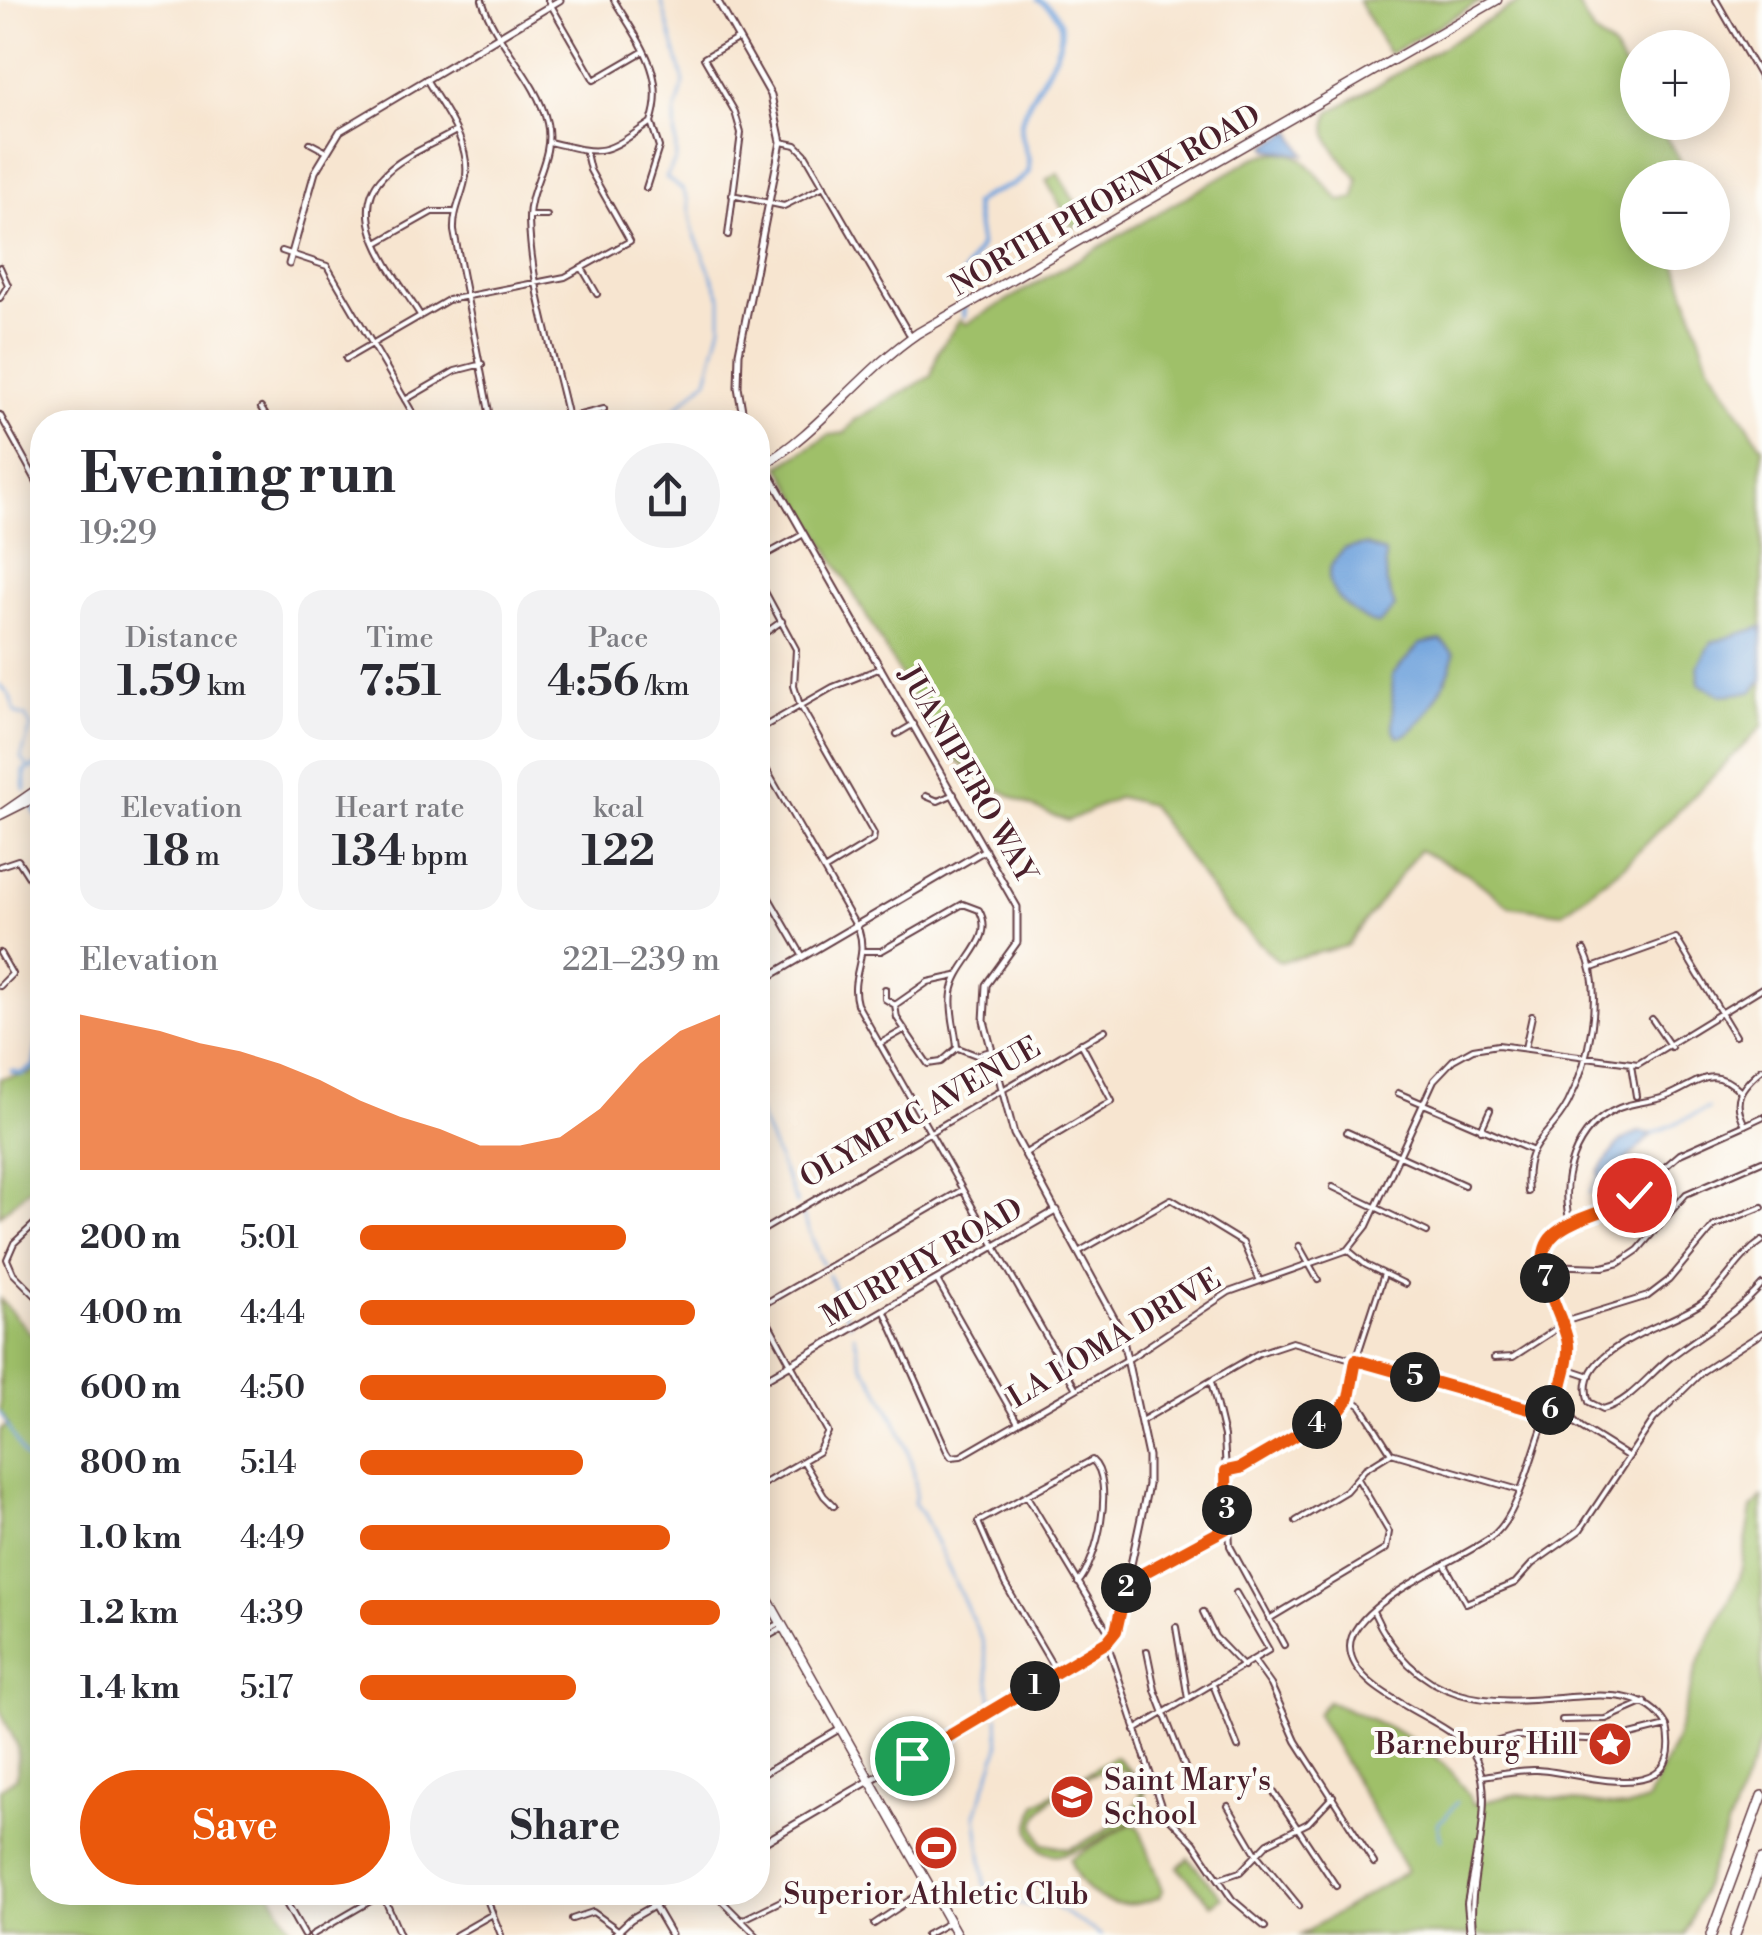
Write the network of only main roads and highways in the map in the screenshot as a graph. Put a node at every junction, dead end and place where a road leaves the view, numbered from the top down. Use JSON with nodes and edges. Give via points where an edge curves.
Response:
{"nodes":[{"id":1,"x":1497,"y":0,"type":"edge"},
{"id":2,"x":770,"y":461,"type":"edge"},
{"id":3,"x":30,"y":794,"type":"edge"},
{"id":4,"x":30,"y":800,"type":"edge"},
{"id":5,"x":1,"y":814,"type":"edge"},
{"id":6,"x":770,"y":1604,"type":"edge"},
{"id":7,"x":1762,"y":1796,"type":"edge"},
{"id":8,"x":1762,"y":1859,"type":"edge"},
{"id":9,"x":957,"y":1935,"type":"edge"},
{"id":10,"x":1711,"y":1935,"type":"edge"},
{"id":11,"x":1734,"y":1935,"type":"edge"}],
"edges":[{"from":1,"to":2,"type":"main road","name":"NORTH PHOENIX ROAD","via":[[912,337]]},
{"from":3,"to":5,"type":"main road"},
{"from":4,"to":5,"type":"main road"},
{"from":6,"to":9,"type":"main road"},
{"from":7,"to":10,"type":"highway"},
{"from":8,"to":11,"type":"highway"}]}
